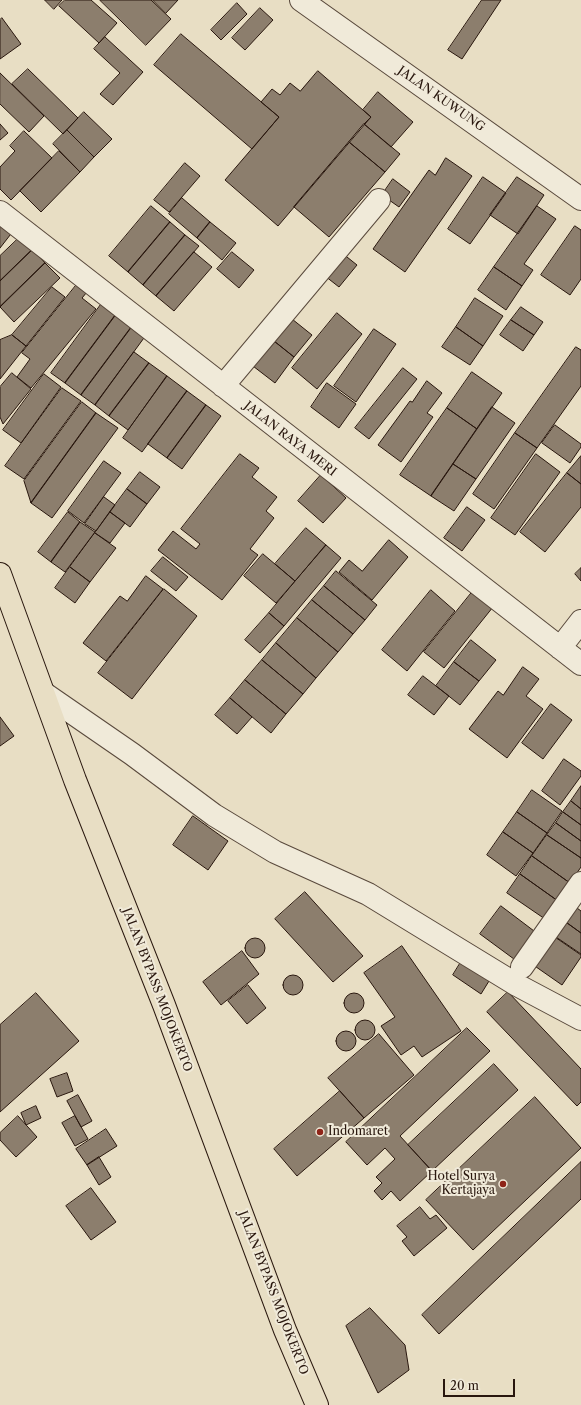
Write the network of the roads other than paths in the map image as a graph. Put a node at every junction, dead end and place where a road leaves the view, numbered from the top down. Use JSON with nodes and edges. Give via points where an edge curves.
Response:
{"nodes":[{"id":1,"x":303,"y":1,"type":"edge"},
{"id":2,"x":581,"y":199,"type":"edge"},
{"id":3,"x":379,"y":200,"type":"dead end"},
{"id":4,"x":0,"y":212,"type":"edge"},
{"id":5,"x":223,"y":386,"type":"junction"},
{"id":6,"x":0,"y":576,"type":"edge"},
{"id":7,"x":581,"y":621,"type":"edge"},
{"id":8,"x":560,"y":648,"type":"junction"},
{"id":9,"x":581,"y":664,"type":"edge"},
{"id":10,"x":44,"y":694,"type":"junction"},
{"id":11,"x":581,"y":883,"type":"edge"},
{"id":12,"x":522,"y":967,"type":"dead end"},
{"id":13,"x":581,"y":1019,"type":"edge"},
{"id":14,"x":318,"y":1405,"type":"edge"}],
"edges":[{"from":1,"to":2,"type":"street","name":"JALAN KUWUNG"},
{"from":3,"to":5,"type":"street"},
{"from":4,"to":5,"type":"street","name":"JALAN RAYA MERI"},
{"from":5,"to":8,"type":"street","name":"JALAN RAYA MERI"},
{"from":6,"to":10,"type":"highway","name":"JALAN BYPASS MOJOKERTO"},
{"from":7,"to":8,"type":"street"},
{"from":8,"to":9,"type":"street","name":"JALAN RAYA MERI"},
{"from":10,"to":13,"type":"street","via":[[214,814],[268,848],[368,894],[517,985]]},
{"from":10,"to":14,"type":"highway","name":"JALAN BYPASS MOJOKERTO","via":[[285,1330]]},
{"from":11,"to":12,"type":"street"}]}
